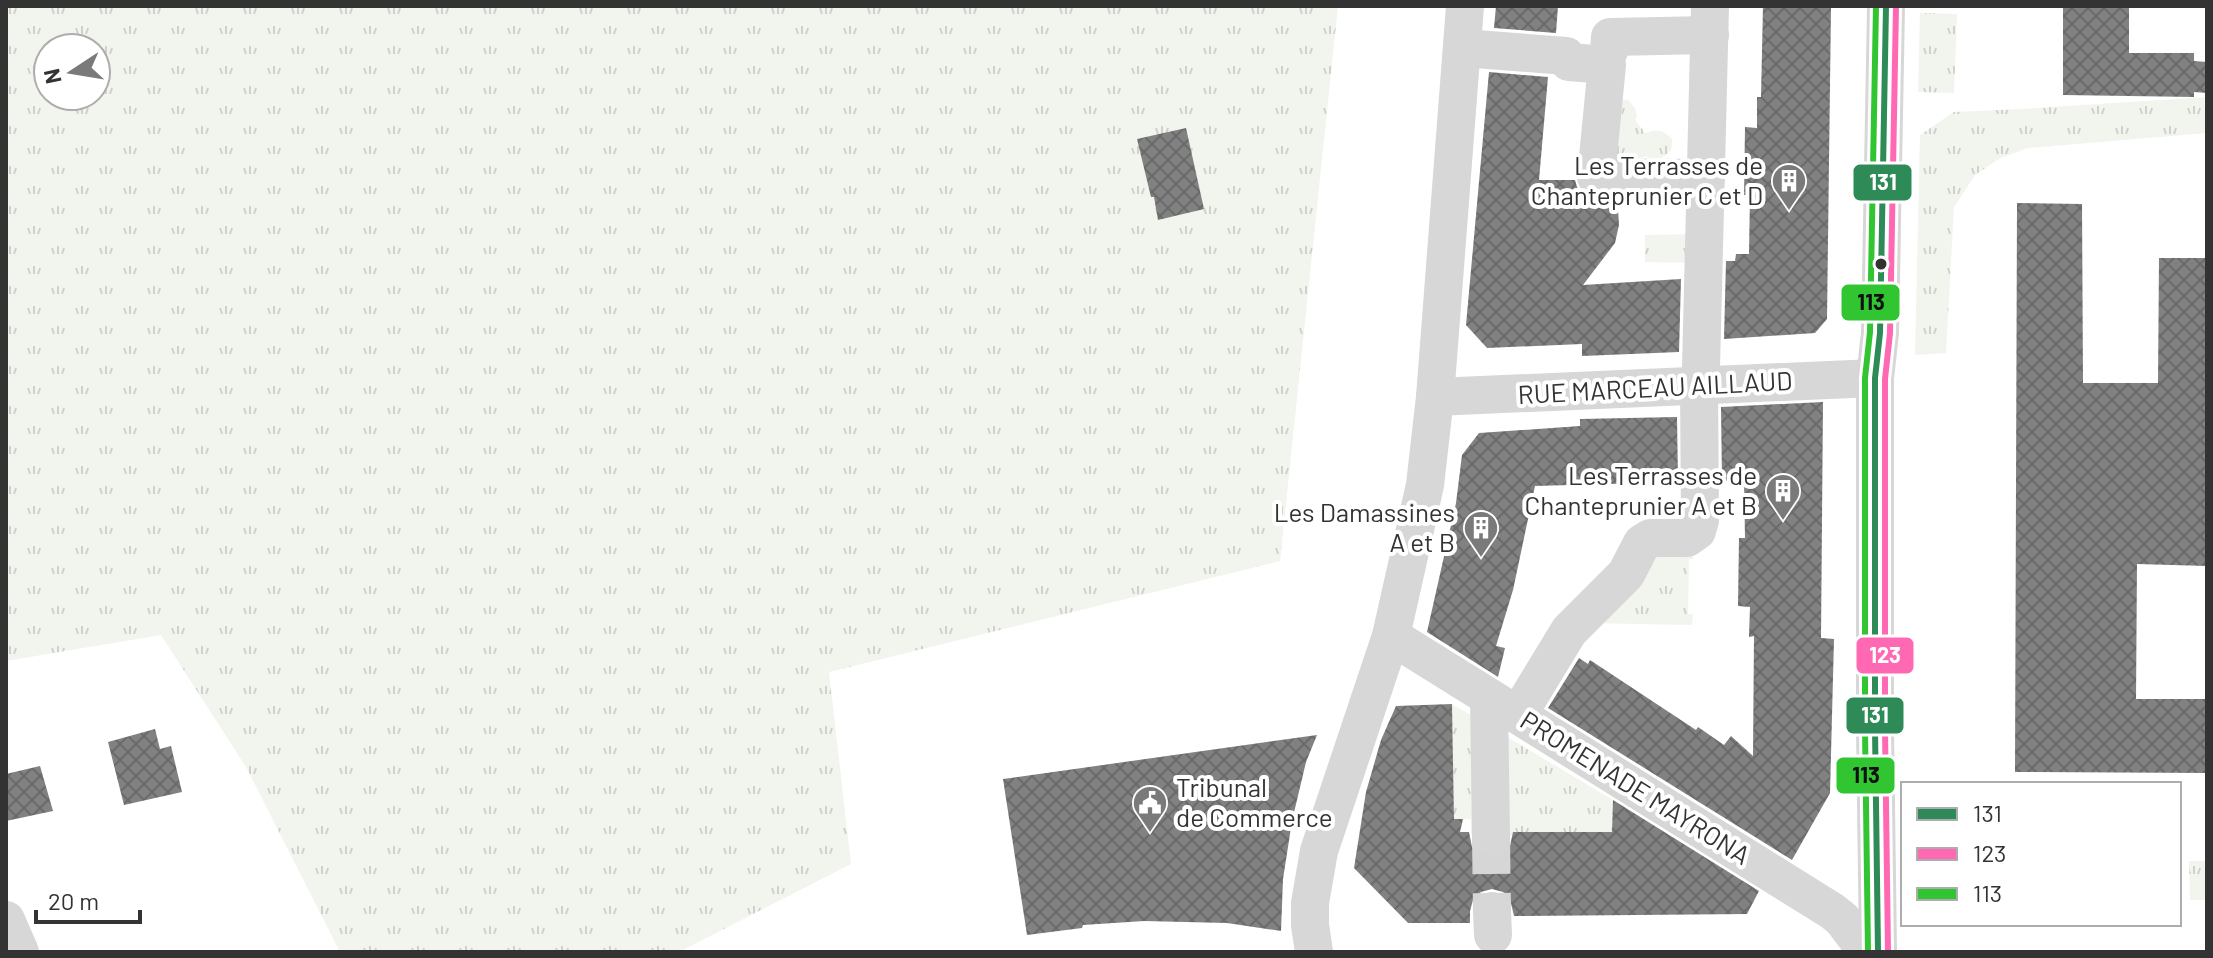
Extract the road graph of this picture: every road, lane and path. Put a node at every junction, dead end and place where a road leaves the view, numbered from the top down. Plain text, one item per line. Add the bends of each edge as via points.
1 (1465, 6) edge
2 (1886, 6) edge
3 (1710, 21) edge
4 (1463, 48) junction
5 (1609, 51) dead end
6 (1706, 178) junction
7 (1875, 378) junction
8 (1699, 386) junction
9 (1435, 397) junction
10 (1391, 636) junction
11 (1503, 706) junction
12 (1491, 836) tunnel mouth
13 (6, 920) edge
14 (20, 952) edge
15 (1314, 952) edge
16 (1867, 952) edge
17 (1878, 952) edge

1 - 4 street
2 - 7 street
3 - 5 street via 1610,37
3 - 6 street
4 - 6 street via 1566,56 1569,62 1607,65 1596,177
4 - 9 street
6 - 8 street
7 - 8 street, RUE MARCEAU AILLAUD
7 - 17 street
8 - 9 street, RUE MARCEAU AILLAUD
8 - 11 street via 1697,531 1687,538 1650,538 1642,543 1626,574
9 - 10 street via 1425,485
10 - 11 street, PROMENADE MAYRONA
10 - 15 street via 1319,851 1310,903
11 - 12 street
11 - 16 street, PROMENADE MAYRONA via 1832,911
13 - 14 street

